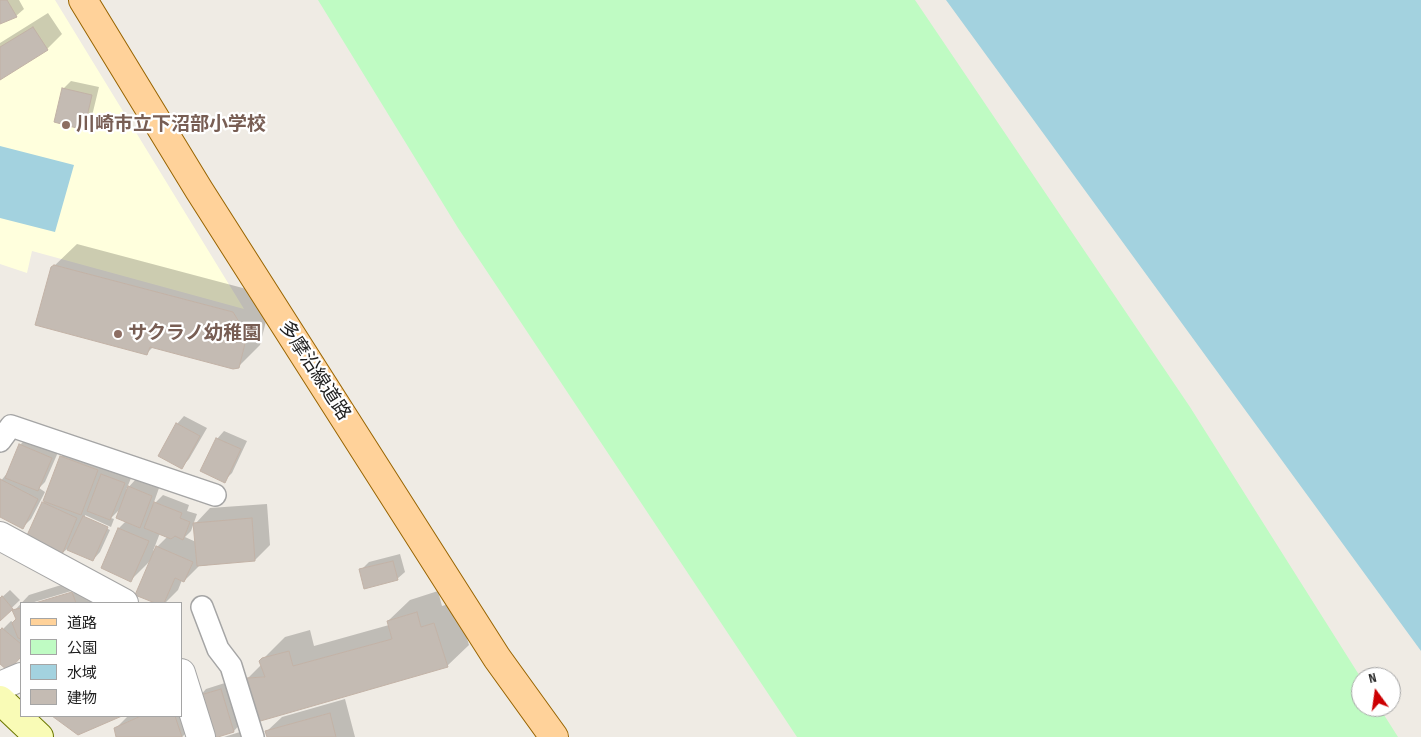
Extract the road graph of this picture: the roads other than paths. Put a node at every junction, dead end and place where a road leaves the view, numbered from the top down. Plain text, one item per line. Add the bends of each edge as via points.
1 (83, 0) edge
2 (0, 441) edge
3 (215, 495) dead end
4 (0, 536) edge
5 (122, 602) edge
6 (202, 607) dead end
7 (182, 676) edge
8 (20, 677) edge
9 (0, 686) edge
10 (0, 700) edge
11 (39, 737) edge
12 (201, 737) edge
13 (252, 737) edge
14 (554, 737) edge

1 - 14 main road, 多摩沿線道路 via 205,199 497,658
2 - 3 lane via 11,426
4 - 5 street
6 - 13 lane via 218,649 230,666
7 - 12 street
8 - 9 street
10 - 11 street

